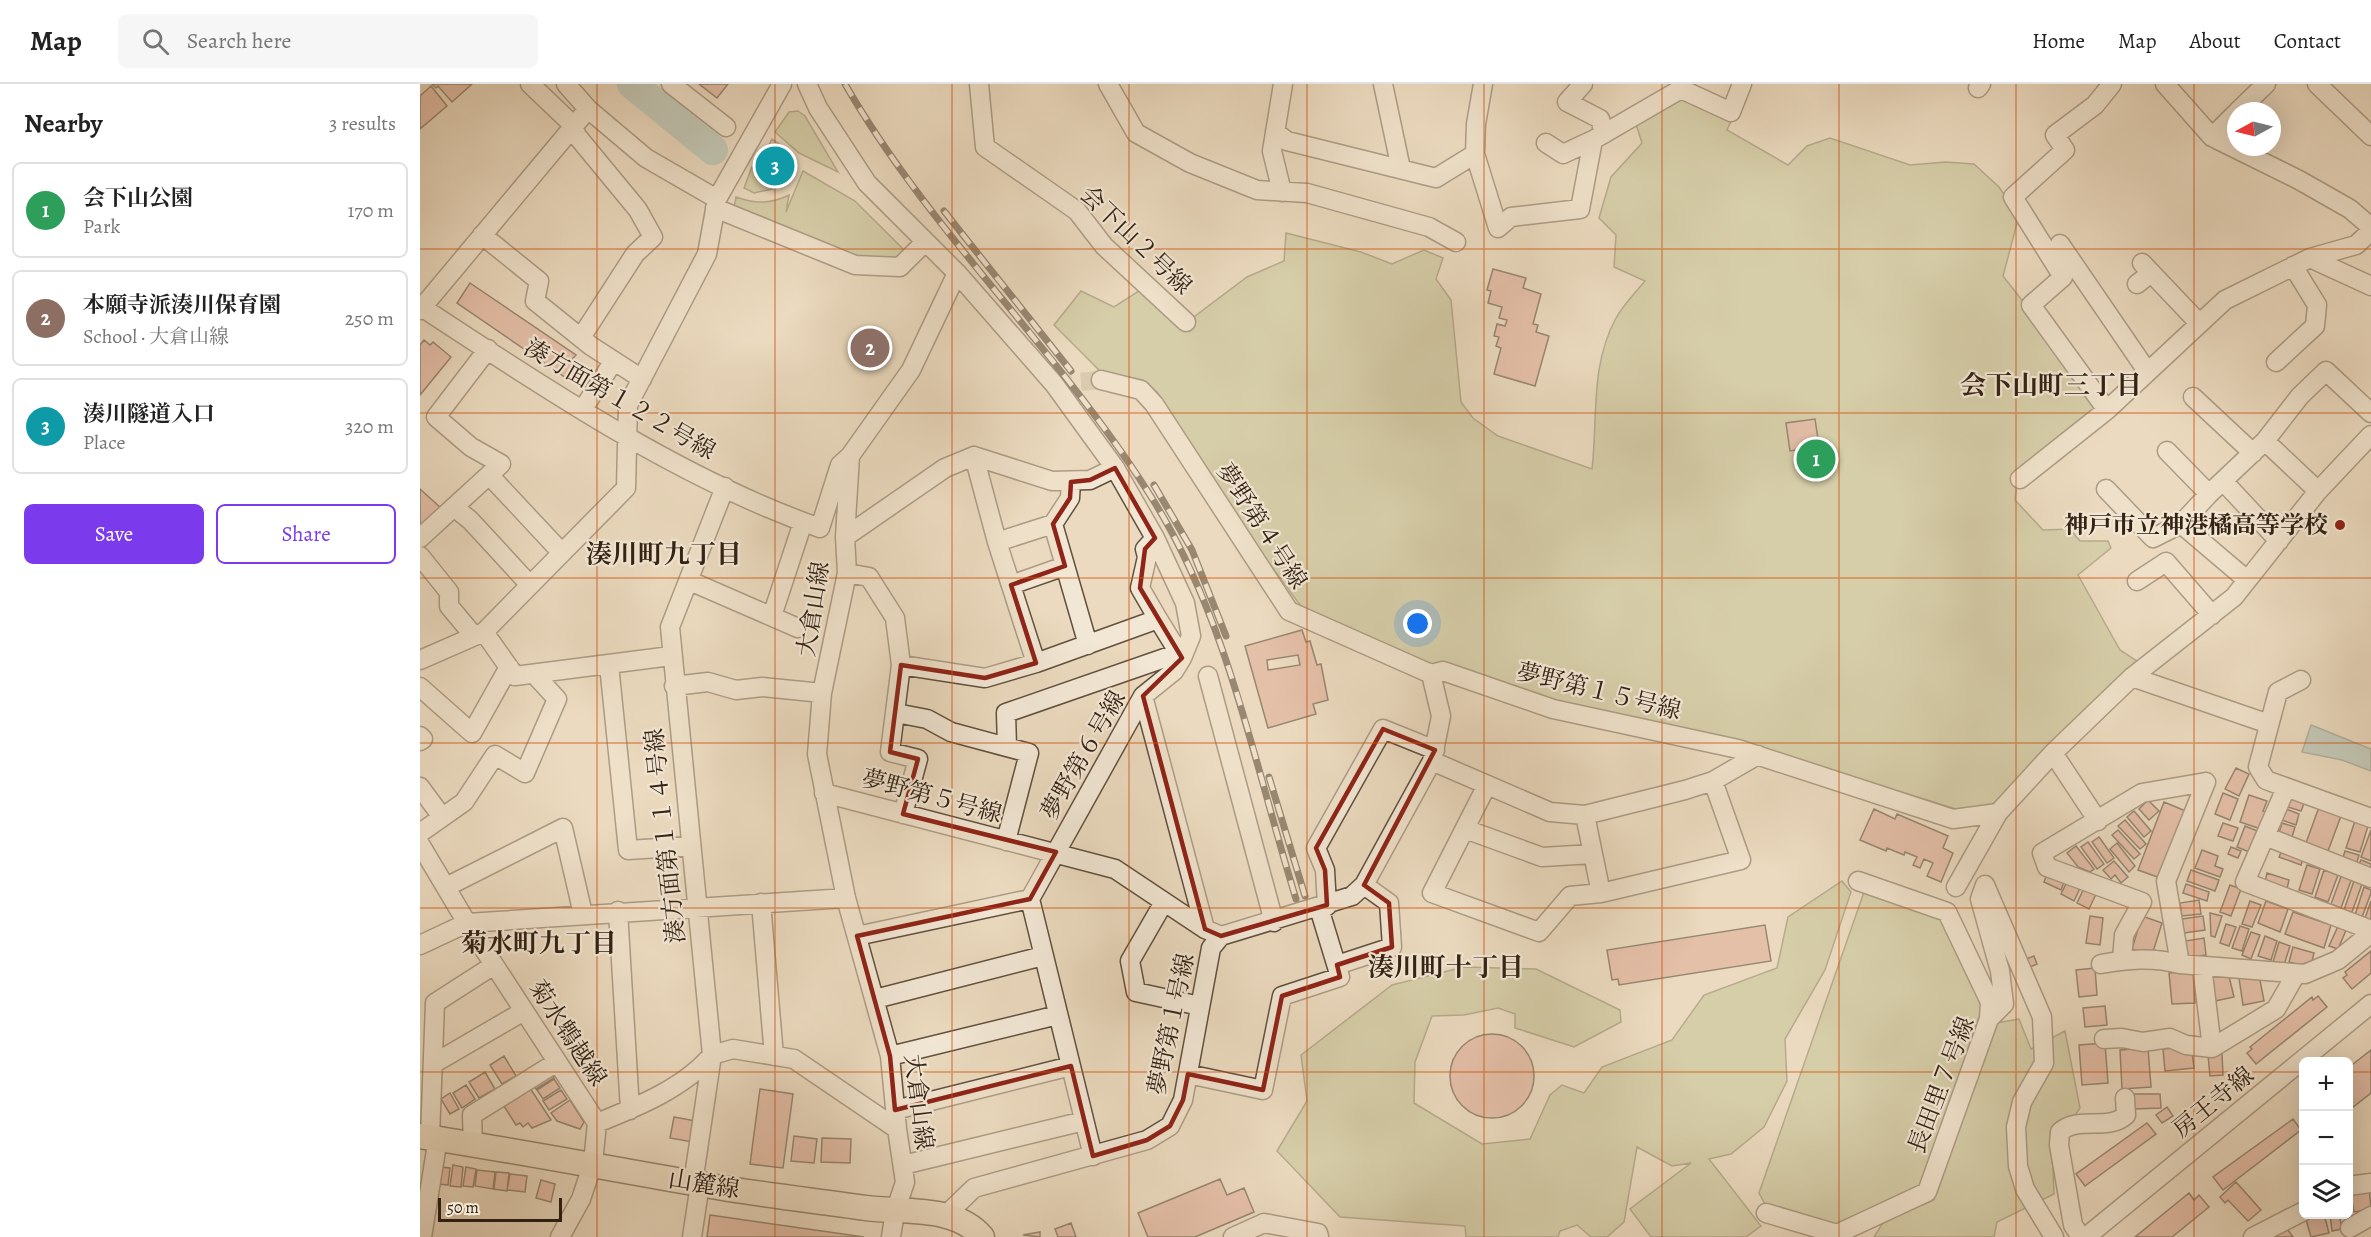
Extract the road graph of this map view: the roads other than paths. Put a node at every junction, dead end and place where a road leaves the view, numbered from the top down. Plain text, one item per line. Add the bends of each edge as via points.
1 (530, 84) edge
2 (566, 84) edge
3 (671, 84) edge
4 (782, 84) edge
5 (807, 84) edge
6 (1108, 84) edge
7 (1284, 84) edge
8 (1383, 84) edge
9 (1483, 84) edge
10 (1583, 84) edge
11 (1742, 84) edge
12 (2112, 84) edge
13 (2165, 84) edge
14 (2266, 84) edge
15 (2317, 84) edge
16 (981, 85) edge
17 (1676, 87) edge
18 (2247, 102) edge
19 (588, 109) junction
20 (2227, 122) edge
21 (573, 125) junction
22 (726, 127) dead end
23 (1275, 132) junction
24 (2371, 136) edge
25 (1599, 137) junction
26 (2212, 137) junction
27 (1546, 143) dead end
28 (1475, 154) junction
29 (1401, 169) junction
30 (1282, 192) junction
31 (716, 204) junction
32 (2371, 227) edge
33 (2371, 231) edge
34 (482, 235) junction
35 (925, 242) junction
36 (1456, 242) dead end
37 (2060, 244) dead end
38 (2310, 258) junction
39 (2293, 266) junction
40 (957, 273) junction
41 (2143, 274) dead end
42 (2371, 286) edge
43 (421, 308) edge
44 (1186, 322) dead end
45 (2198, 322) junction
46 (582, 336) junction
47 (488, 349) junction
48 (613, 362) junction
49 (2276, 362) dead end
50 (2147, 370) junction
51 (642, 379) junction
52 (1101, 380) tunnel mouth
53 (2193, 397) dead end
54 (583, 409) junction
55 (2107, 410) junction
56 (2371, 413) edge
57 (2371, 435) edge
58 (627, 436) junction
59 (2259, 447) junction
60 (2167, 451) dead end
61 (850, 456) junction
62 (975, 456) junction
63 (1115, 468) junction
64 (490, 476) junction
65 (2020, 479) dead end
66 (2223, 481) junction
67 (1071, 482) junction
68 (725, 487) junction
69 (2106, 489) dead end
70 (2318, 490) junction
71 (2209, 494) junction
72 (455, 508) junction
73 (803, 522) junction
74 (1053, 524) junction
75 (2181, 524) junction
76 (845, 537) junction
77 (420, 538) edge
78 (1155, 538) junction
79 (2278, 541) junction
80 (997, 542) junction
81 (561, 554) junction
82 (420, 556) edge
83 (1065, 566) junction
84 (847, 573) junction
85 (2247, 580) junction
86 (690, 581) junction
87 (2137, 581) dead end
88 (530, 585) junction
89 (1011, 585) junction
90 (2212, 615) junction
91 (772, 616) junction
92 (1158, 619) junction
93 (798, 628) dead end
94 (479, 634) junction
95 (1088, 645) junction
96 (1181, 655) junction
97 (671, 656) junction
98 (420, 660) edge
99 (1036, 663) junction
100 (609, 665) junction
101 (901, 665) junction
102 (509, 667) junction
103 (534, 674) junction
104 (1431, 674) junction
105 (1208, 676) dead end
106 (2132, 677) junction
107 (2301, 680) dead end
108 (674, 686) junction
109 (420, 687) edge
110 (822, 693) junction
111 (1143, 696) junction
112 (896, 713) junction
113 (2269, 724) junction
114 (420, 736) edge
115 (420, 741) edge
116 (1007, 747) junction
117 (2053, 753) junction
118 (1758, 755) junction
119 (1433, 756) junction
120 (1713, 781) junction
121 (1488, 785) junction
122 (420, 787) edge
123 (2286, 788) junction
124 (824, 793) junction
125 (1998, 813) junction
126 (903, 814) junction
127 (1585, 815) junction
128 (442, 817) junction
129 (2371, 818) edge
130 (2098, 821) junction
131 (1465, 829) junction
132 (420, 833) edge
133 (2265, 836) junction
134 (1006, 841) junction
135 (420, 844) edge
136 (691, 846) junction
137 (1056, 852) junction
138 (1593, 854) junction
139 (426, 866) edge
140 (2371, 878) edge
141 (1858, 881) dead end
142 (1364, 885) junction
143 (446, 887) junction
144 (1956, 887) dead end
145 (1601, 893) junction
146 (846, 898) junction
147 (1030, 899) junction
148 (1164, 902) junction
149 (761, 903) junction
150 (696, 907) junction
151 (1323, 907) junction
152 (618, 911) junction
153 (583, 914) junction
154 (467, 922) junction
155 (1274, 922) junction
156 (2371, 932) edge
157 (1213, 933) junction
158 (1996, 934) junction
159 (857, 936) junction
160 (1962, 942) junction
161 (420, 945) edge
162 (1043, 956) junction
163 (2122, 960) junction
164 (2101, 964) dead end
165 (2180, 964) junction
166 (494, 965) junction
167 (1338, 965) junction
168 (2202, 966) junction
169 (2296, 974) junction
170 (875, 999) junction
171 (427, 1002) edge
172 (2371, 1004) edge
173 (1200, 1006) junction
174 (524, 1011) junction
175 (1058, 1015) junction
176 (1989, 1019) junction
177 (2104, 1039) dead end
178 (2212, 1048) junction
179 (712, 1055) junction
180 (774, 1056) junction
181 (890, 1056) junction
182 (557, 1062) junction
183 (433, 1064) junction
184 (1071, 1066) junction
185 (1188, 1074) junction
186 (2125, 1098) dead end
187 (630, 1110) junction
188 (895, 1110) junction
189 (1084, 1121) junction
190 (597, 1123) junction
191 (897, 1129) junction
192 (429, 1137) edge
193 (472, 1144) junction
194 (1093, 1156) junction
195 (592, 1163) junction
196 (903, 1165) junction
197 (2371, 1183) edge
198 (697, 1184) junction
199 (2353, 1185) edge
200 (895, 1212) junction
201 (1766, 1213) dead end
202 (947, 1214) junction
203 (2299, 1214) edge
204 (2371, 1216) edge
205 (2350, 1226) edge
206 (1797, 1231) edge
207 (2263, 1235) edge
208 (422, 1237) edge
209 (560, 1237) edge
210 (692, 1237) edge
211 (891, 1237) edge
212 (982, 1237) edge
213 (1233, 1237) edge
214 (1319, 1237) edge
215 (2054, 1237) edge
216 (2081, 1237) edge
217 (2086, 1237) edge

1 - 21 street
2 - 19 street
3 - 22 street
4 - 31 street
5 - 35 street via 818,108 867,183
6 - 30 street via 1136,133 1219,175 1257,190
7 - 23 street
8 - 29 street
9 - 28 street
10 - 25 street via 1566,102 1600,119
11 - 17 street via 1731,112
12 - 55 street via 2095,105 2055,135 2065,150 2013,197 2063,277 2031,305
13 - 26 street
14 - 18 street
15 - 24 street
16 - 44 street, 会下山２号線 via 985,147 1077,211 1104,246
17 - 25 street
19 - 21 street
19 - 31 street via 646,158
20 - 26 street
21 - 34 street
21 - 46 street via 638,210 653,237 635,254
23 - 29 street via 1287,141
23 - 30 street via 1272,150
25 - 27 street via 1563,154
25 - 28 street via 1580,209 1511,217 1498,228
26 - 32 street via 2299,180 2350,209
28 - 29 street via 1436,178
30 - 36 street via 1307,193 1429,227
31 - 35 street via 855,265 900,267
31 - 51 street via 707,254
33 - 38 street via 2356,244
34 - 43 street
34 - 46 street via 539,280 535,301
35 - 40 street
37 - 50 street
38 - 39 street
38 - 42 street
39 - 45 street via 2225,300
39 - 49 street via 2317,305 2315,326
40 - 61 street via 911,370
40 - 63 street, 夢野第６号線 via 1054,384
41 - 45 street
43 - 47 street, 湊方面第１２２号線
45 - 50 street
46 - 48 street
47 - 54 street, 湊方面第１２２号線
47 - 64 street via 436,417 471,447 501,464
48 - 51 street
48 - 54 street
50 - 55 street
51 - 58 street via 628,405
52 - 104 street, 夢野第４号線 via 1141,390 1154,404 1289,611
53 - 59 street
54 - 58 street, 湊方面第１２２号線
55 - 65 street
56 - 59 street via 2326,371
57 - 70 street
58 - 68 street, 湊方面第１２２号線
58 - 81 street via 626,489
59 - 66 street
59 - 70 street
60 - 71 street
61 - 73 street via 840,465 820,528
61 - 76 street, 大倉山線
62 - 67 street via 1052,481
62 - 76 street via 945,468
62 - 80 street
63 - 67 street via 1090,480
63 - 78 street, 夢野第６号線
64 - 72 street
64 - 81 street
66 - 71 street
66 - 79 street
67 - 74 street via 1070,498
68 - 73 street, 湊方面第１２２号線
68 - 86 street, 湊方面第１１４号線
69 - 75 street via 2153,538
70 - 79 street
71 - 75 street
72 - 77 street
72 - 88 street
73 - 91 street
74 - 80 street
74 - 83 street
75 - 85 street
76 - 84 street, 大倉山線
78 - 92 street via 1145,549 1147,557 1140,588
78 - 96 street, 夢野第６号線 via 1185,603 1191,636
79 - 85 street
80 - 89 street
81 - 88 street
82 - 94 street via 449,592 449,606
83 - 89 street
83 - 95 street
84 - 101 street via 869,577 895,618
84 - 110 street, 大倉山線
85 - 90 street
86 - 91 street
86 - 97 street, 湊方面第１１４号線 via 670,627
87 - 90 street via 2166,562
88 - 94 street
89 - 99 street
90 - 106 street
91 - 93 street
92 - 95 street
92 - 96 street
94 - 98 street
94 - 102 street
95 - 99 street
96 - 111 street, 夢野第６号線 via 1174,671
96 - 116 street via 1006,714
97 - 100 street
97 - 108 street, 湊方面第１１４号線
99 - 101 street via 985,678
100 - 103 street
100 - 136 street via 628,850
101 - 112 street
102 - 103 street via 515,676
102 - 109 street via 472,733
103 - 128 street via 557,699 525,773 495,755 464,802
104 - 118 street, 夢野第１５号線 via 1443,671 1552,709
104 - 119 street via 1441,716
105 - 155 street
106 - 113 street
106 - 117 street
107 - 113 street via 2278,692
108 - 110 street via 708,682 736,690 762,687
108 - 136 street, 湊方面第１１４号線
110 - 124 street, 大倉山線 via 817,754
111 - 137 street, 夢野第６号線
111 - 157 street
112 - 116 street via 927,719 951,732
112 - 126 street via 890,752 918,759
113 - 123 street via 2258,767 2266,780
114 - 115 street
116 - 134 street via 1029,753
117 - 125 street
117 - 130 street
118 - 120 street
118 - 125 street, 夢野第１５号線 via 1953,819
119 - 121 street
119 - 142 street, 夢野第１号線
119 - 151 street via 1383,729 1316,848 1325,870
120 - 127 street
120 - 145 street via 1741,860
121 - 127 street via 1550,812
121 - 131 street
122 - 128 street
123 - 129 street
123 - 133 street
124 - 126 street, 夢野第５号線
124 - 146 street, 大倉山線
125 - 144 street
126 - 134 street, 夢野第５号線
127 - 138 street
128 - 132 street
130 - 163 street via 2042,853 2047,867 2142,902 2124,935
130 - 165 street via 2142,793 2206,782 2166,880
131 - 138 street via 1542,857
131 - 145 street via 1432,893 1539,932 1570,896
133 - 140 street
133 - 156 street via 2245,882
134 - 137 street, 夢野第５号線
135 - 139 street, 菊水鵯越線
136 - 150 street, 湊方面第１１４号線
137 - 147 street, 夢野第６号線
137 - 148 street, 夢野第５号線 via 1115,869
138 - 145 street
139 - 143 street, 菊水鵯越線
141 - 160 street via 1947,912
142 - 151 street, 夢野第１号線 via 1352,897
142 - 167 street via 1389,903 1392,946
143 - 153 street via 563,828
143 - 154 street, 菊水鵯越線
146 - 149 street
146 - 159 street, 大倉山線
147 - 159 street
147 - 162 street
148 - 157 street, 夢野第５号線
148 - 173 street via 1130,961 1136,993
149 - 150 street
149 - 180 street
150 - 152 street
150 - 179 street, 湊方面第１１４号線
151 - 155 street, 夢野第１号線
151 - 167 street
152 - 153 street
152 - 187 street
153 - 154 street
154 - 161 street
154 - 166 street, 菊水鵯越線
155 - 157 street, 夢野第１号線
156 - 169 street via 2338,960
157 - 173 street, 夢野第１号線
158 - 160 street
158 - 176 street, 長田里７号線 via 2004,1004
158 - 215 street via 2042,1017 2044,1063 2022,1102 2016,1127 2018,1166 2025,1189
159 - 170 street, 大倉山線
160 - 176 street via 1990,1002
162 - 170 street
162 - 175 street
163 - 164 street
163 - 165 street via 2160,959
165 - 168 street
166 - 171 street
166 - 174 street, 菊水鵯越線
167 - 185 street via 1340,977 1282,996 1263,1090
168 - 169 street
168 - 178 street
169 - 178 street via 2276,1008
170 - 181 street, 大倉山線
171 - 183 street
172 - 217 street, 房王寺線
173 - 185 street, 夢野第１号線
174 - 182 street, 菊水鵯越線
174 - 183 street
175 - 181 street
175 - 184 street
176 - 206 street, 長田里７号線 via 1927,1192 1837,1234
177 - 178 street via 2143,1042 2170,1038 2186,1045
179 - 180 street via 734,1049
179 - 187 street via 698,1072
179 - 198 street, 湊方面第１１４号線
180 - 191 street via 794,1059
181 - 188 street, 大倉山線
182 - 190 street, 菊水鵯越線
182 - 193 street via 472,1115
183 - 192 street
184 - 188 street
184 - 189 street
185 - 194 street, 夢野第１号線 via 1183,1100 1170,1126 1147,1140
186 - 216 street via 2126,1114 2118,1122 2067,1126 2060,1132 2073,1225
187 - 190 street
188 - 191 street, 大倉山線
189 - 194 street
189 - 196 street
190 - 195 street, 菊水鵯越線
191 - 196 street, 大倉山線
192 - 193 main road, 山麓線
192 - 208 street
193 - 195 main road, 山麓線
194 - 202 street, 夢野第１号線 via 974,1188
195 - 198 main road, 山麓線
195 - 209 street via 581,1199
196 - 200 street, 大倉山線 via 906,1182
197 - 199 street
198 - 200 main road, 山麓線
198 - 210 street, 湊方面第１１４号線
200 - 202 main road, 山麓線
200 - 211 street, 大倉山線
201 - 206 street, 長田里７号線
202 - 212 main road, 山麓線
203 - 207 street
204 - 205 street
213 - 214 street via 1264,1223 1318,1233

